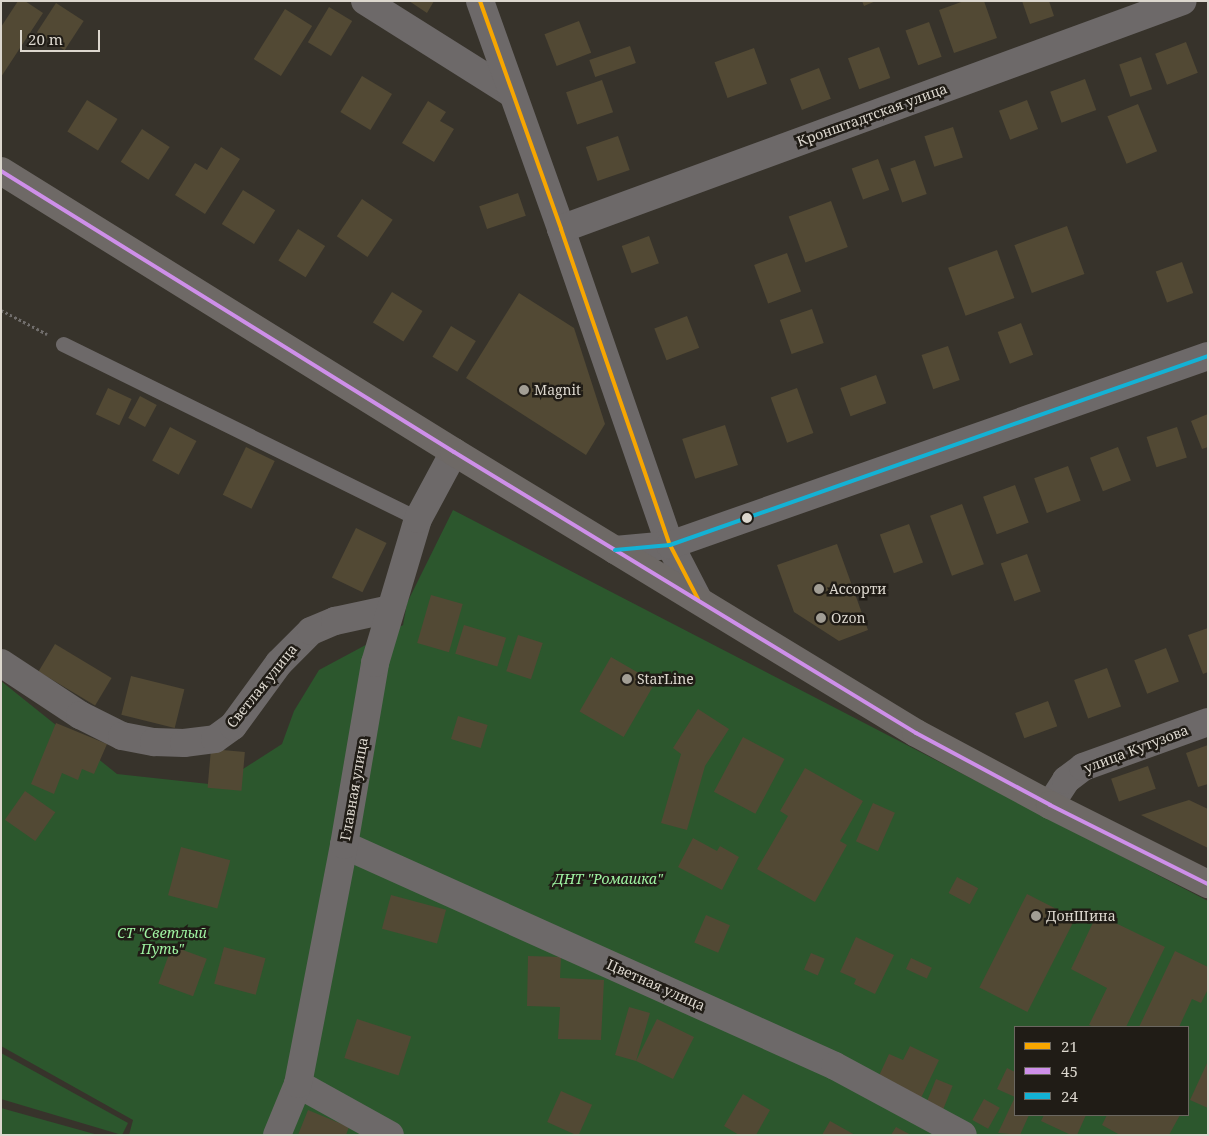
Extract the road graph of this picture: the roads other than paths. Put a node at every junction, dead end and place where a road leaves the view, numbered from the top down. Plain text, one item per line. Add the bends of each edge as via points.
1 (365, 1) edge
2 (480, 1) edge
3 (1184, 1) edge
4 (511, 93) junction
5 (1, 171) edge
6 (561, 229) junction
7 (63, 344) road end
8 (1208, 356) edge
9 (454, 452) junction
10 (418, 519) junction
11 (670, 545) junction
12 (615, 550) junction
13 (698, 600) junction
14 (390, 609) junction
15 (1, 663) edge
16 (1208, 722) edge
17 (1050, 805) junction
18 (344, 845) junction
19 (1208, 884) edge
20 (298, 1084) junction
21 (277, 1135) edge
22 (390, 1135) edge
23 (963, 1135) edge

1 - 4 street
2 - 4 street
3 - 6 street, Кронштадтская улица
4 - 6 street
5 - 9 main road
6 - 11 street
7 - 10 lane
8 - 11 street
9 - 10 street, Главная улица
9 - 12 main road
10 - 14 street, Главная улица
11 - 12 street
11 - 13 street
12 - 13 main road
13 - 17 main road via 916,733
14 - 15 street, Светлая улица via 335,621 311,631 279,663 233,726 215,739 184,743 122,736 80,715
14 - 18 street, Главная улица via 375,663
16 - 17 street, улица Кутузова via 1083,767 1066,780
17 - 19 main road
18 - 20 street, Главная улица
18 - 23 street, Цветная улица via 835,1066
20 - 21 street, Главная улица
20 - 22 street

